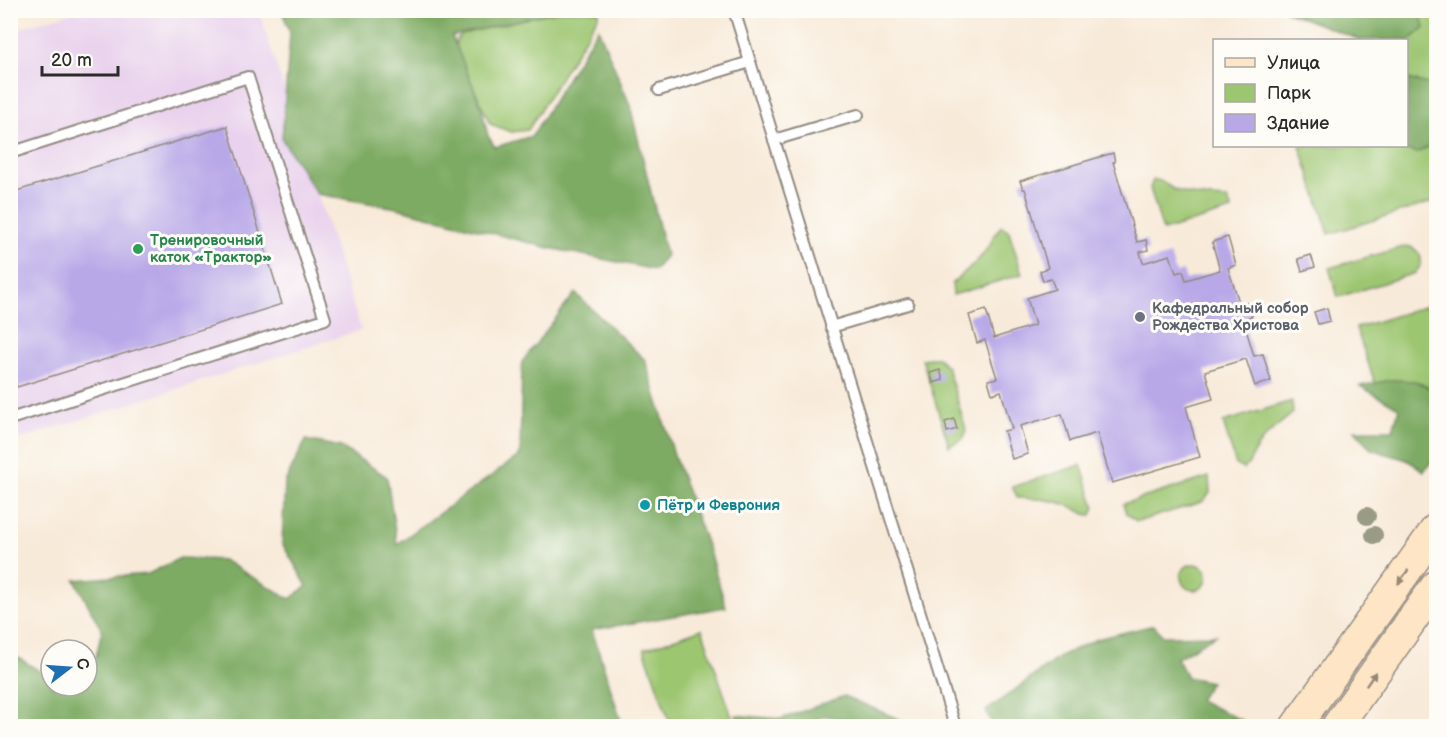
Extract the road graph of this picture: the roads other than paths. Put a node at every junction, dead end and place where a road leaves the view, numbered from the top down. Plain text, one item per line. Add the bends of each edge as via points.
1 (734, 10) edge
2 (750, 62) junction
3 (659, 90) dead end
4 (858, 115) dead end
5 (774, 140) junction
6 (10, 153) edge
7 (908, 304) dead end
8 (831, 327) junction
9 (10, 419) edge
10 (1437, 529) edge
11 (1437, 586) edge
12 (954, 726) edge
13 (1296, 726) edge
14 (1337, 726) edge

1 - 2 lane
2 - 3 lane
2 - 5 lane
4 - 5 lane
5 - 8 lane
6 - 9 lane via 248,77 325,319
7 - 8 lane
8 - 12 lane
10 -> 13 main road
14 -> 11 main road

